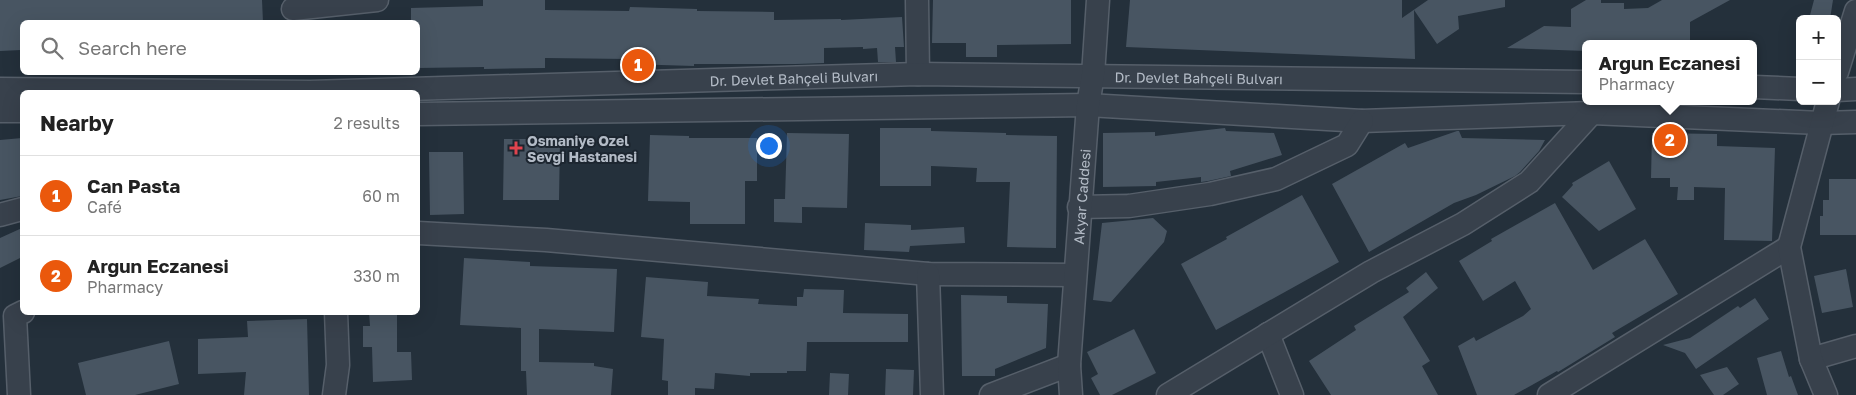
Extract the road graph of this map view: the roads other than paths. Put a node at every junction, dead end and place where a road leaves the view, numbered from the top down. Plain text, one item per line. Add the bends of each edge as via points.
1 (378, 0) edge
2 (917, 0) edge
3 (1098, 0) edge
4 (293, 11) edge
5 (1856, 11) edge
6 (1841, 60) edge
7 (918, 74) junction
8 (1093, 75) junction
9 (1582, 82) edge
10 (308, 86) edge
11 (1757, 87) edge
12 (0, 88) edge
13 (1796, 89) edge
14 (1856, 89) edge
15 (1841, 90) edge
16 (1088, 105) junction
17 (1827, 105) edge
18 (1597, 107) edge
19 (0, 111) edge
20 (20, 112) edge
21 (420, 114) edge
22 (1362, 121) junction
23 (1856, 122) edge
24 (1821, 123) junction
25 (1080, 207) junction
26 (20, 209) edge
27 (0, 214) edge
28 (420, 233) edge
29 (1788, 247) junction
30 (928, 274) junction
31 (1075, 275) junction
32 (20, 314) edge
33 (336, 315) edge
34 (1268, 334) junction
35 (1856, 346) edge
36 (1811, 359) junction
37 (1069, 364) junction
38 (19, 395) edge
39 (334, 395) edge
40 (932, 395) edge
41 (991, 395) edge
42 (1071, 395) edge
43 (1168, 395) edge
44 (1292, 395) edge
45 (1549, 395) edge
46 (1826, 395) edge

1 - 4 street
2 - 7 street
3 - 8 street, Akyar Caddesi
5 - 6 street
7 - 8 street, Dr. Devlet Bahçeli Bulvarı
7 - 10 street, Dr. Devlet Bahçeli Bulvarı
8 - 9 street, Dr. Devlet Bahçeli Bulvarı
8 - 16 street, Akyar Caddesi
10 - 12 street, Dr. Devlet Bahçeli Bulvarı
11 - 13 street
14 - 15 street
16 - 21 street
16 - 22 street
16 - 25 street, Akyar Caddesi
17 - 24 street
18 - 22 street
18 - 24 street
18 - 34 street via 1529,182 1463,224 1371,272
19 - 20 street
22 - 25 street via 1347,145 1276,179 1210,194 1138,205
23 - 24 street
24 - 29 street
25 - 31 street, Akyar Caddesi
26 - 27 street
28 - 30 street via 556,241
29 - 36 street
29 - 45 street
30 - 31 street
30 - 40 street
31 - 37 street, Akyar Caddesi
32 - 38 street via 15,316
33 - 39 street via 338,365
34 - 43 street
34 - 44 street
35 - 36 street
36 - 46 street
37 - 41 street
37 - 42 street, Akyar Caddesi

